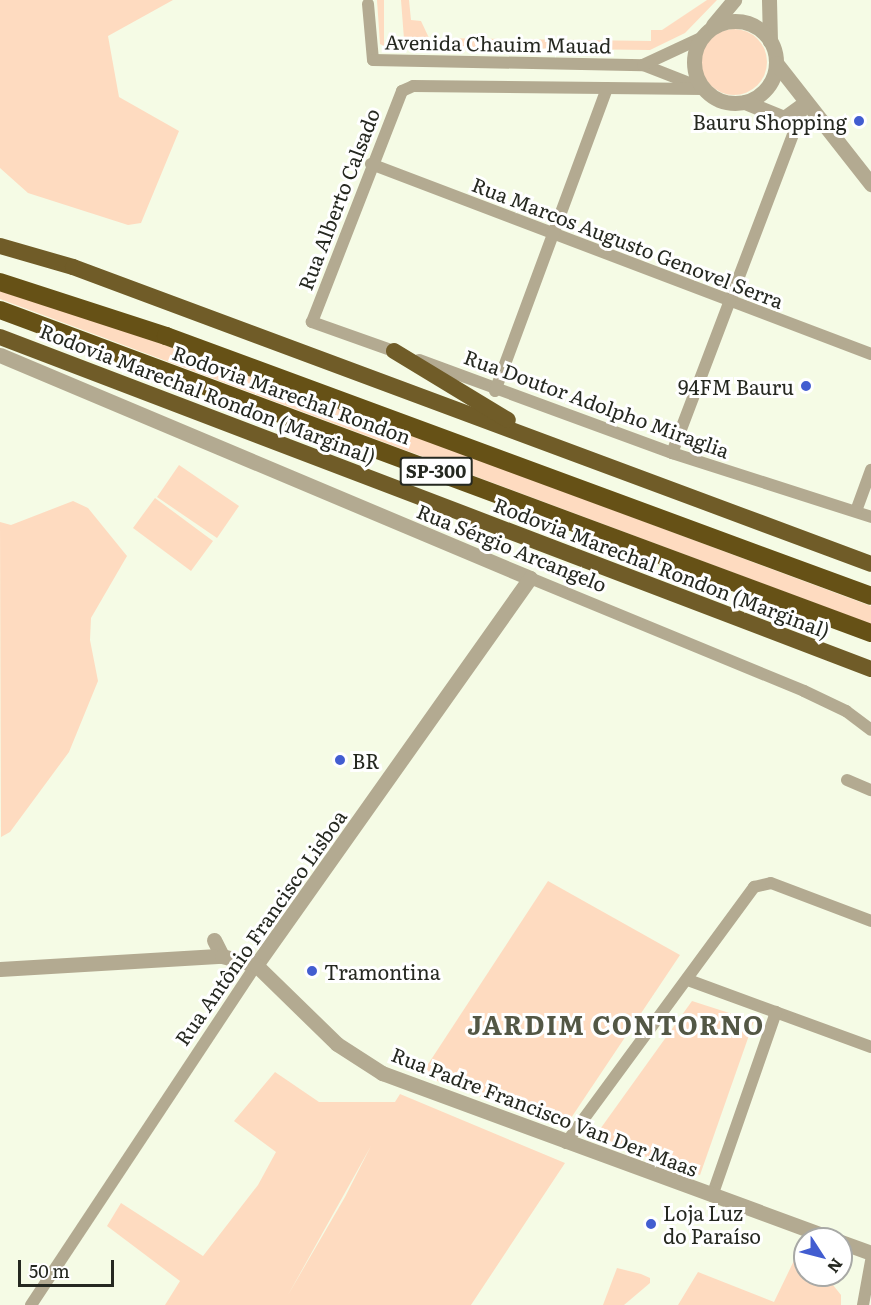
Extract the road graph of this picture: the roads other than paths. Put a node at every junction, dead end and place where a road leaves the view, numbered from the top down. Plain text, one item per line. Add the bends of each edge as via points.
1 (734, 0) edge
2 (769, 0) edge
3 (368, 4) dead end
4 (706, 33) junction
5 (770, 41) junction
6 (776, 63) junction
7 (643, 65) junction
8 (607, 88) junction
9 (703, 89) junction
10 (745, 102) junction
11 (805, 103) junction
12 (371, 164) junction
13 (871, 183) edge
14 (551, 235) junction
15 (0, 246) edge
16 (0, 282) edge
17 (730, 302) junction
18 (0, 310) edge
19 (312, 322) joint
20 (0, 337) edge
21 (394, 351) junction
22 (871, 354) edge
23 (0, 355) edge
24 (495, 391) junction
25 (542, 440) junction
26 (672, 453) junction
27 (871, 471) edge
28 (856, 511) junction
29 (871, 517) edge
30 (871, 564) edge
31 (530, 578) junction
32 (871, 596) edge
33 (871, 633) edge
34 (840, 657) junction
35 (871, 669) edge
36 (871, 676) edge
37 (871, 730) edge
38 (847, 780) dead end
39 (871, 790) edge
40 (871, 921) edge
41 (214, 940) dead end
42 (222, 956) junction
43 (256, 965) junction
44 (0, 969) edge
45 (688, 980) junction
46 (776, 1012) junction
47 (871, 1047) edge
48 (566, 1143) junction
49 (712, 1196) junction
50 (799, 1227) edge
51 (853, 1246) edge
52 (871, 1253) edge
53 (871, 1261) edge
54 (31, 1305) edge
55 (863, 1305) edge

1 - 4 street
2 - 5 street
3 - 7 street, Avenida Chauim Mauad via 373,60
4 - 5 street via 723,22 750,23
4 - 7 street, Avenida Chauim Mauad
4 - 9 street via 693,65
5 - 6 street
6 - 10 street via 767,88
6 - 11 street
7 - 9 street, Avenida Chauim Mauad
8 - 9 street
8 - 12 street, Rua Alberto Calsado via 413,86 402,91
8 - 14 street
9 - 10 street via 723,102
10 - 11 street via 784,118
11 - 13 street
11 - 17 street
12 - 14 street, Rua Marcos Augusto Genovel Serra
12 - 19 street, Rua Alberto Calsado
14 - 17 street, Rua Marcos Augusto Genovel Serra
14 - 24 street
15 - 25 highway via 73,267
16 - 32 highway, Rodovia Marechal Rondon / SP-300 via 177,340
17 - 22 street, Rua Marcos Augusto Genovel Serra
17 - 26 street
18 - 33 highway, Rodovia Marechal Rondon / SP-300
19 - 21 street, Rua Doutor Adolpho Miraglia
20 - 34 highway, Rodovia Marechal Rondon (Marginal)
21 - 24 street, Rua Doutor Adolpho Miraglia
21 - 25 highway
23 - 31 street, Rua Sérgio Arcangelo
24 - 26 street, Rua Doutor Adolpho Miraglia
25 - 30 highway
26 - 28 street, Rua Doutor Adolpho Miraglia
27 - 28 street
28 - 29 street, Rua Doutor Adolpho Miraglia
31 - 37 street, Rua Sérgio Arcangelo via 804,691 846,711
31 - 43 street, Rua Antônio Francisco Lisboa
34 - 35 highway, Rodovia Marechal Rondon (Marginal)
34 - 36 highway
38 - 39 street
40 - 45 street via 771,883 759,884
41 - 42 street
42 - 43 street
42 - 44 street
43 - 48 street, Rua Padre Francisco Van Der Maas via 337,1044 382,1073
43 - 54 street, Rua Antônio Francisco Lisboa
45 - 46 street
45 - 48 street
46 - 47 street
46 - 49 street
48 - 49 street, Rua Padre Francisco Van Der Maas
49 - 50 street, Rua Padre Francisco Van Der Maas
51 - 52 street
53 - 55 street

